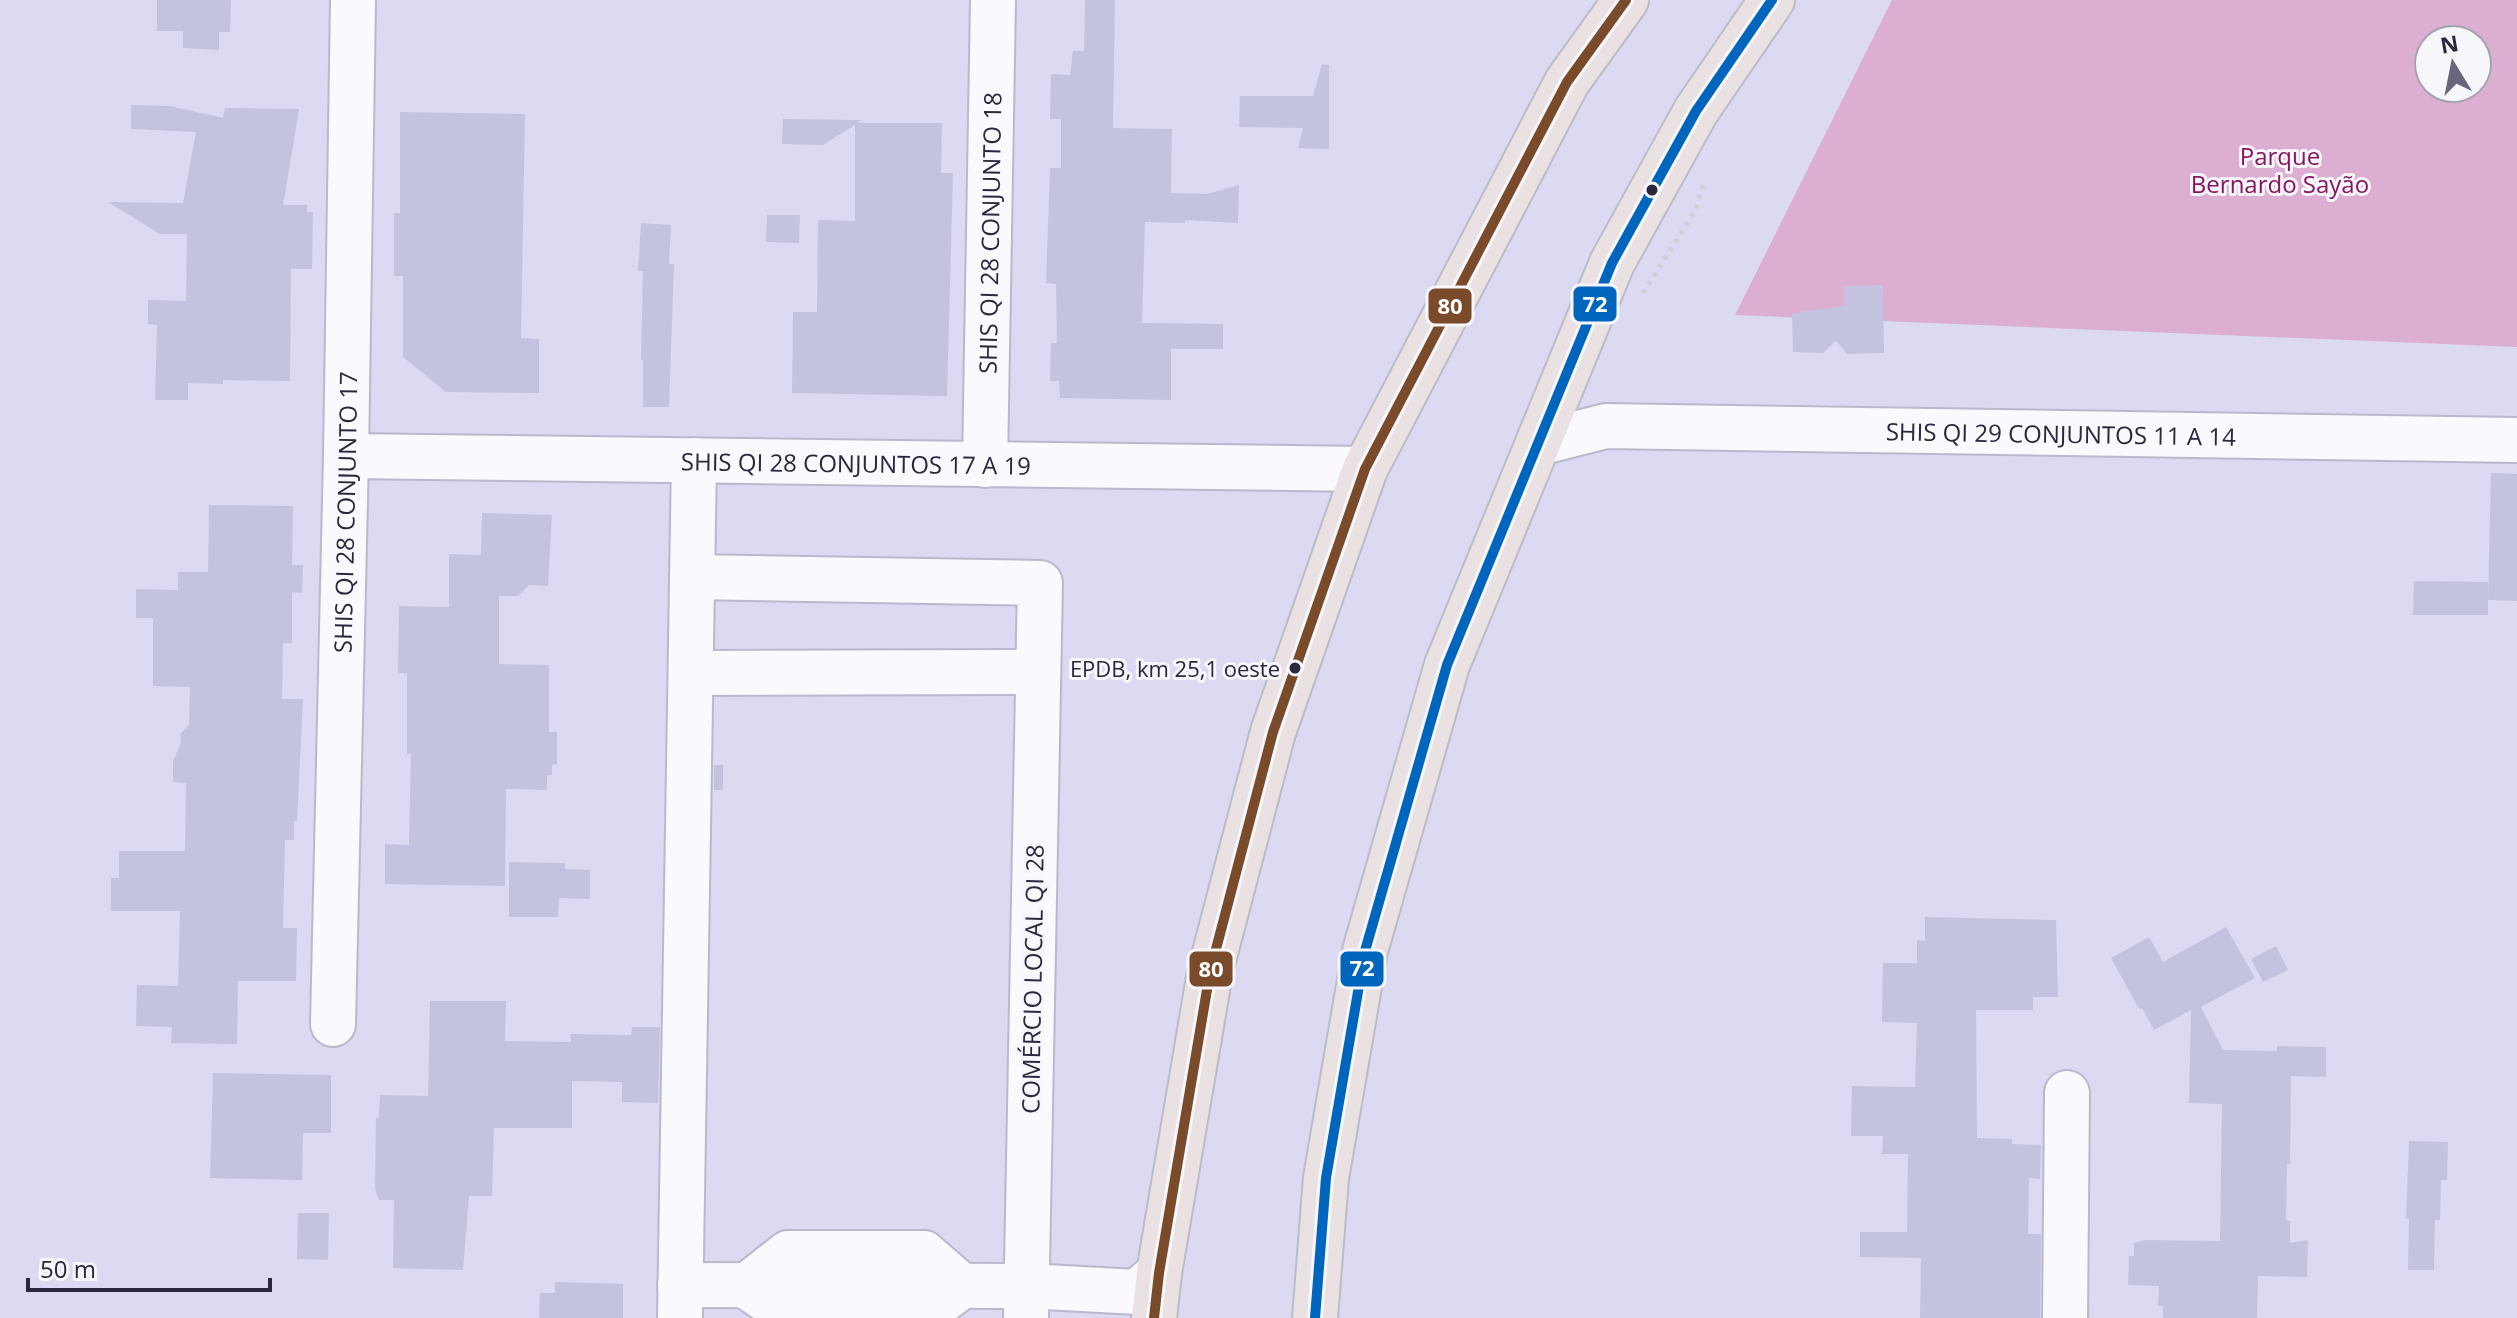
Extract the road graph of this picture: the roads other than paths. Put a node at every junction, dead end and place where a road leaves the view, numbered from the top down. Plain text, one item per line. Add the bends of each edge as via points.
1 (353, 0) edge
2 (993, 0) edge
3 (1626, 0) edge
4 (1772, 0) edge
5 (1561, 390) junction
6 (1606, 426) junction
7 (2517, 440) edge
8 (1539, 443) junction
9 (346, 456) junction
10 (694, 460) junction
11 (985, 465) junction
12 (1365, 469) junction
13 (692, 577) junction
14 (1038, 672) junction
15 (691, 673) junction
16 (333, 1024) dead end
17 (2067, 1093) dead end
18 (1151, 1298) edge
19 (680, 1302) edge
20 (1026, 1302) edge
21 (1315, 1318) edge
22 (2065, 1318) edge

1 - 9 street, SHIS QI 28 CONJUNTO 17
2 - 11 street, SHIS QI 28 CONJUNTO 18
3 - 12 main road via 1567,82
4 - 5 main road via 1696,111 1612,263
5 - 6 street
5 - 8 main road
6 - 7 street, SHIS QI 29 CONJUNTOS 11 A 14
6 - 8 street, SHIS QI 29 CONJUNTOS 11 A 14
8 - 21 main road via 1447,665 1365,951 1326,1178
9 - 10 street, SHIS QI 28 CONJUNTOS 17 A 19
9 - 16 street, SHIS QI 28 CONJUNTO 17
10 - 11 street, SHIS QI 28 CONJUNTOS 17 A 19
10 - 13 street
11 - 12 street, SHIS QI 28 CONJUNTOS 17 A 19
12 - 18 main road via 1273,732 1210,972
13 - 14 street, COMÉRCIO LOCAL QI 28 via 1040,583
13 - 15 street
14 - 15 street
14 - 20 street, COMÉRCIO LOCAL QI 28
15 - 19 street
17 - 22 street
18 - 20 street
19 - 20 street via 746,1286 962,1286

